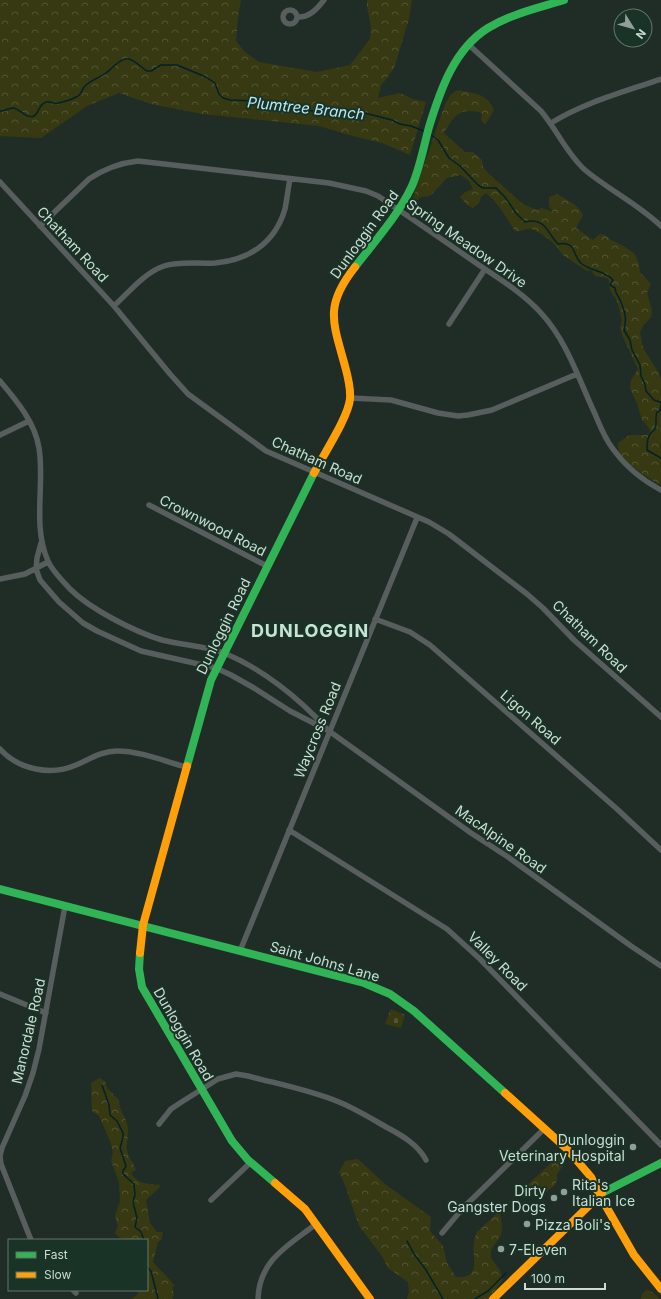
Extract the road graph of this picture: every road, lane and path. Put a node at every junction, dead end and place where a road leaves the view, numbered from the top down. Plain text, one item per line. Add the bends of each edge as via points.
1 (324, 0) edge
2 (564, 0) edge
3 (297, 17) dead end
4 (468, 44) junction
5 (661, 79) edge
6 (551, 123) junction
7 (290, 179) junction
8 (0, 182) edge
9 (399, 210) junction
10 (40, 226) junction
11 (661, 226) edge
12 (485, 269) junction
13 (114, 306) junction
14 (448, 324) dead end
15 (577, 374) junction
16 (0, 381) edge
17 (350, 398) junction
18 (29, 421) junction
19 (0, 435) edge
20 (314, 472) junction
21 (661, 490) edge
22 (149, 505) dead end
23 (416, 518) junction
24 (41, 543) junction
25 (48, 562) junction
26 (267, 566) junction
27 (36, 569) junction
28 (0, 579) edge
29 (375, 618) junction
30 (223, 653) junction
31 (216, 668) junction
32 (661, 717) edge
33 (329, 731) junction
34 (0, 749) edge
35 (186, 768) junction
36 (289, 830) junction
37 (661, 850) edge
38 (0, 889) edge
39 (65, 906) junction
40 (143, 925) junction
41 (240, 951) junction
42 (661, 966) edge
43 (0, 994) edge
44 (46, 1013) junction
45 (201, 1089) junction
46 (159, 1124) dead end
47 (544, 1129) junction
48 (661, 1145) edge
49 (0, 1156) edge
50 (426, 1160) dead end
51 (250, 1163) junction
52 (661, 1163) edge
53 (599, 1194) junction
54 (211, 1200) dead end
55 (316, 1224) junction
56 (442, 1233) dead end
57 (31, 1239) edge
58 (661, 1289) edge
59 (258, 1299) edge
60 (370, 1299) edge
61 (494, 1299) edge

1 - 3 street via 307,16
2 - 4 street, Dunloggin Road via 497,23 477,35
4 - 6 street
4 - 9 street, Dunloggin Road via 460,54 441,92 412,187
5 - 6 street via 588,104
6 - 11 street via 584,169 639,207
7 - 9 street, Spring Meadow Drive via 339,184 366,191
7 - 10 street, Spring Meadow Drive via 150,162 128,162 109,168 89,179
7 - 13 street via 281,220 275,231 260,247 250,254 226,261 174,264 157,269
8 - 10 street, Chatham Road
9 - 12 street, Spring Meadow Drive
9 - 17 street, Dunloggin Road via 341,286 336,298 333,323 349,382
10 - 13 street, Chatham Road
12 - 14 street
12 - 15 street, Spring Meadow Drive via 540,312 564,346
13 - 20 street, Chatham Road via 188,394 266,451
15 - 17 street via 492,410 459,416 390,400
15 - 21 street, Spring Meadow Drive via 612,448 631,470
16 - 18 street, MacAlpine Road
17 - 20 street, Dunloggin Road via 344,418
18 - 19 street
18 - 24 street, MacAlpine Road via 36,434 39,448
20 - 23 street, Chatham Road
20 - 26 street, Dunloggin Road
22 - 26 street, Crownwood Road
23 - 29 street, Waycross Road
23 - 32 street, Chatham Road via 449,534 527,594 574,640
24 - 25 street, MacAlpine Road
24 - 27 street, MacAlpine Road
25 - 27 street
25 - 30 street, MacAlpine Road via 71,590 107,615 163,640
26 - 30 street, Dunloggin Road
27 - 28 street
27 - 31 street, MacAlpine Road via 40,580 58,602 97,631 145,652
29 - 33 street, Waycross Road
29 - 37 street, Ligon Road via 410,632 430,644
30 - 31 street, Dunloggin Road
30 - 33 street, MacAlpine Road via 278,685 315,715
31 - 33 street, MacAlpine Road
31 - 35 street, Dunloggin Road
33 - 36 street, Waycross Road
33 - 42 street, MacAlpine Road
34 - 35 street via 18,763 43,771 67,769 96,755 118,751
35 - 40 street, Dunloggin Road
36 - 41 street, Waycross Road
36 - 48 street, Valley Road via 447,929 464,943
38 - 39 street, Saint Johns Lane
39 - 40 street, Saint Johns Lane
39 - 44 street, Manordale Road
40 - 41 street, Saint Johns Lane
40 - 45 street, Dunloggin Road via 139,969 142,987
41 - 47 street, Saint Johns Lane via 364,983 390,994 414,1011
43 - 44 street
44 - 49 street, Manordale Road via 33,1073
45 - 46 street via 171,1110
45 - 50 street via 222,1076 236,1074 326,1097 344,1104 398,1134 418,1148
45 - 51 street, Dunloggin Road via 232,1141
47 - 53 street, Saint Johns Lane via 583,1166 592,1177
47 - 56 street via 467,1204
49 - 57 street, Manordale Road
51 - 54 street
51 - 55 street, Dunloggin Road via 294,1199
52 - 53 street
53 - 58 street, Saint Johns Lane via 634,1255
53 - 61 street
55 - 59 street via 269,1264 261,1282
55 - 60 street, Dunloggin Road

